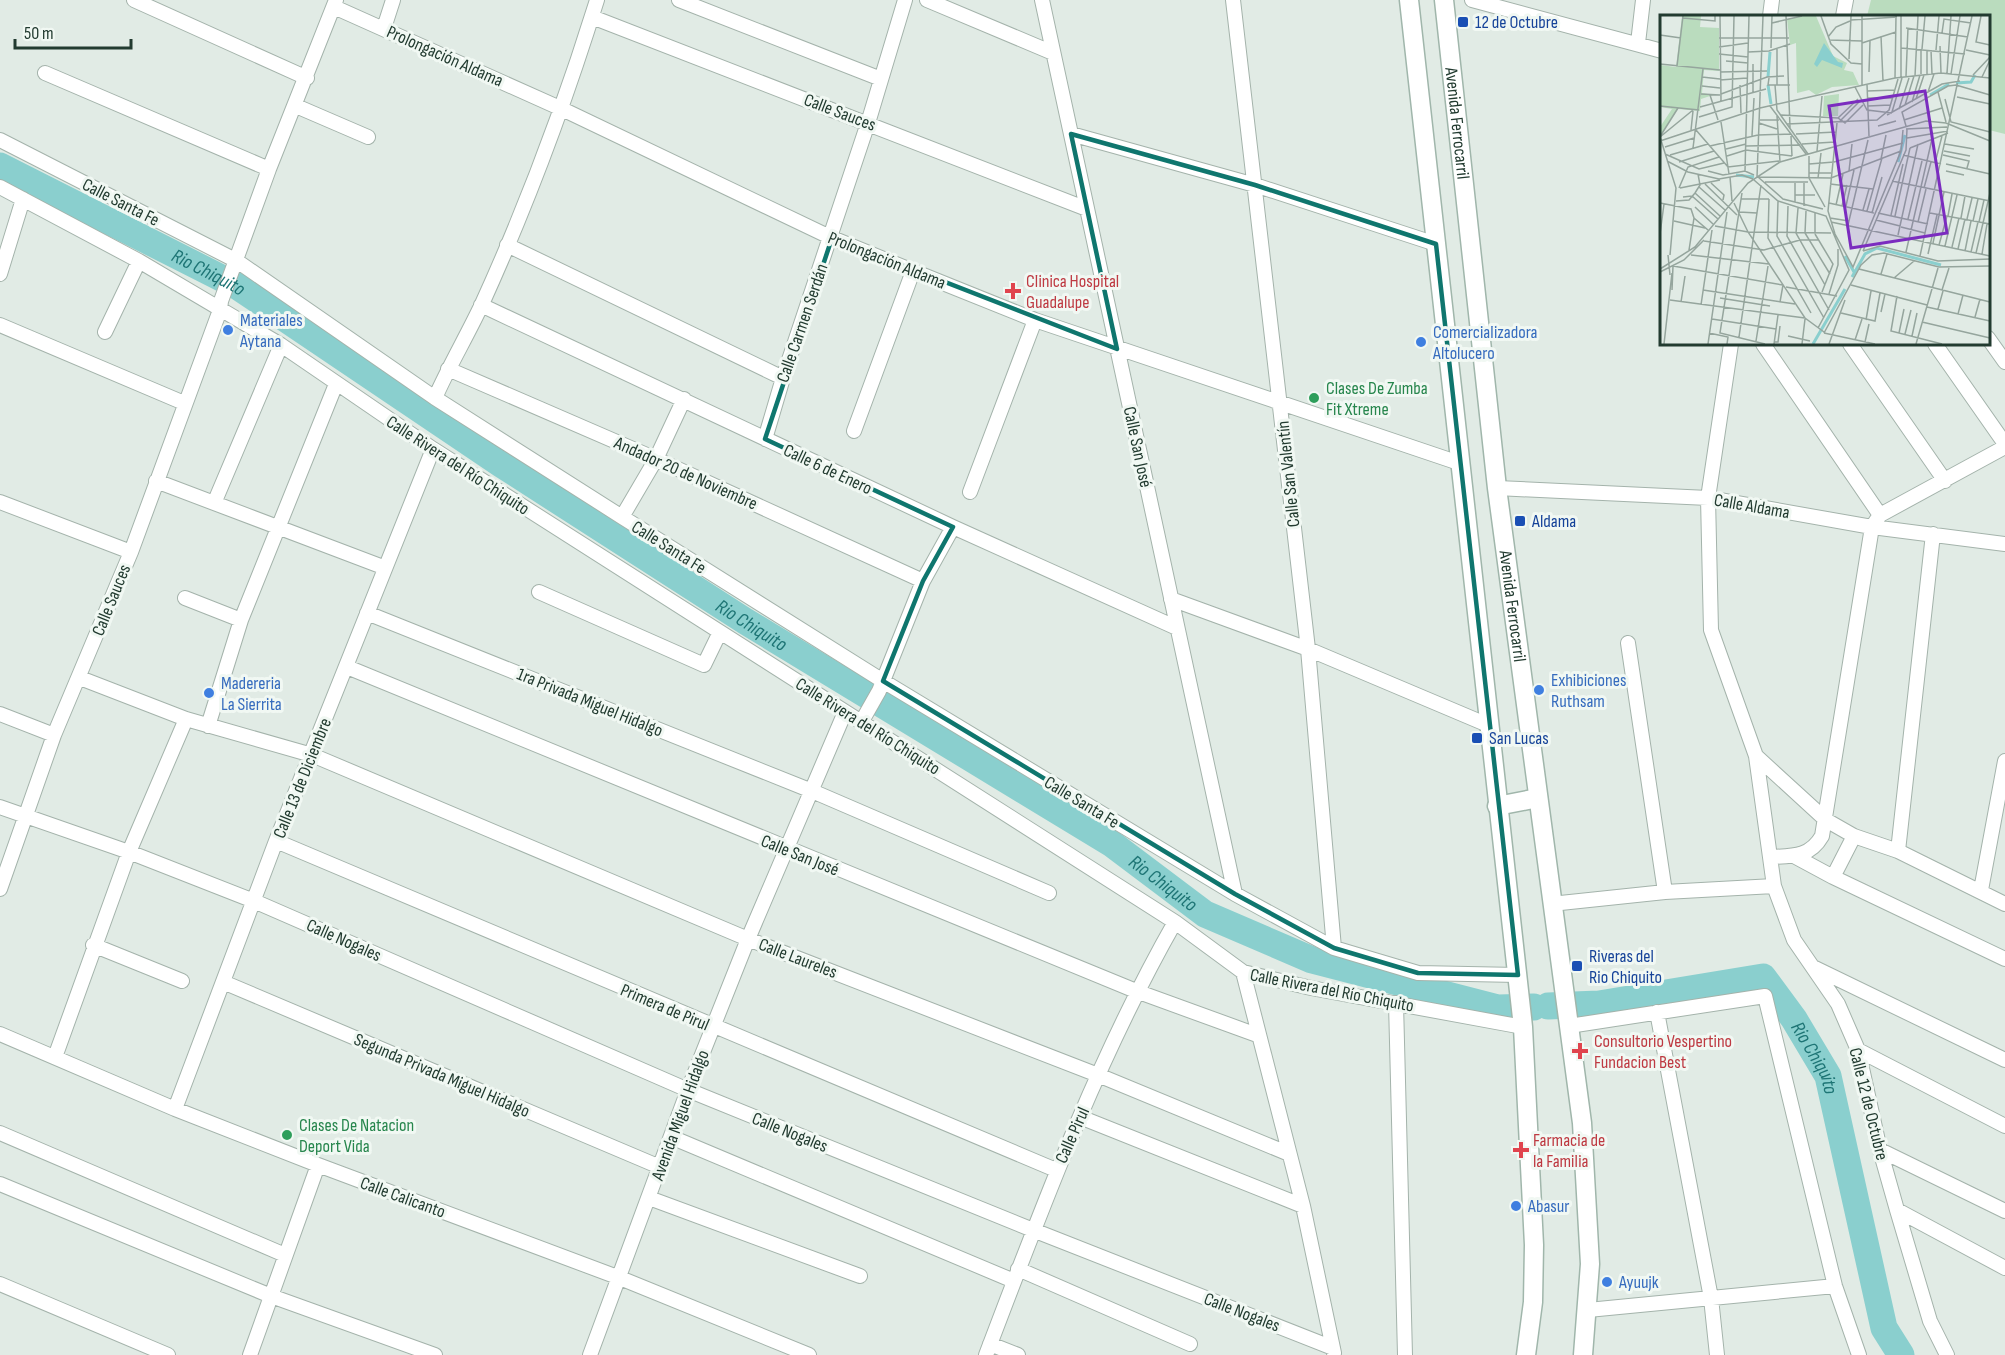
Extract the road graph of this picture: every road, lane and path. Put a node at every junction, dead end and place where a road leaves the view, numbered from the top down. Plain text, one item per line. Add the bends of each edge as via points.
1 (134, 0) edge
2 (393, 0) edge
3 (597, 0) edge
4 (679, 0) edge
5 (905, 0) edge
6 (927, 0) edge
7 (1042, 0) edge
8 (1233, 0) edge
9 (1409, 0) edge
10 (1444, 0) edge
11 (1472, 0) edge
12 (1643, 0) edge
13 (1772, 0) edge
14 (1846, 0) edge
15 (1497, 3) edge
16 (335, 4) edge
17 (1770, 15) edge
18 (1843, 15) edge
19 (592, 17) junction
20 (384, 28) junction
21 (1638, 43) junction
22 (1660, 50) edge
23 (1053, 53) junction
24 (45, 73) dead end
25 (307, 78) junction
26 (881, 79) junction
27 (296, 106) junction
28 (562, 108) junction
29 (868, 123) junction
30 (1071, 134) junction
31 (368, 136) dead end
32 (0, 140) edge
33 (269, 168) junction
34 (1255, 185) junction
35 (0, 187) edge
36 (23, 199) junction
37 (1087, 209) junction
38 (832, 238) junction
39 (1436, 244) junction
40 (507, 245) junction
41 (139, 261) junction
42 (237, 261) junction
43 (913, 271) junction
44 (0, 274) edge
45 (221, 305) junction
46 (481, 305) junction
47 (1035, 320) junction
48 (0, 325) edge
49 (105, 332) dead end
50 (1990, 340) edge
51 (281, 345) junction
52 (1731, 345) edge
53 (1764, 345) edge
54 (1851, 345) edge
55 (1936, 345) edge
56 (1117, 349) junction
57 (2005, 362) edge
58 (448, 369) junction
59 (783, 378) junction
60 (336, 384) junction
61 (435, 398) junction
62 (684, 399) junction
63 (1280, 402) junction
64 (184, 403) junction
65 (854, 431) dead end
66 (765, 439) junction
67 (2005, 446) edge
68 (433, 449) junction
69 (656, 459) junction
70 (1459, 463) junction
71 (156, 481) junction
72 (1945, 481) junction
73 (1497, 488) junction
74 (970, 492) dead end
75 (1708, 498) junction
76 (215, 501) junction
77 (0, 502) edge
78 (1880, 514) junction
79 (622, 518) junction
80 (953, 527) junction
81 (279, 528) junction
82 (1872, 528) junction
83 (1933, 534) junction
84 (2005, 544) edge
85 (131, 552) junction
86 (383, 567) junction
87 (923, 581) junction
88 (539, 592) dead end
89 (185, 598) dead end
90 (1171, 599) junction
91 (368, 613) junction
92 (241, 620) junction
93 (1177, 628) junction
94 (720, 632) junction
95 (1628, 643) dead end
96 (1308, 649) junction
97 (347, 667) junction
98 (80, 678) junction
99 (881, 686) junction
100 (845, 712) junction
101 (0, 714) edge
102 (865, 715) junction
103 (186, 719) junction
104 (1488, 725) junction
105 (208, 726) junction
106 (54, 735) junction
107 (312, 755) junction
108 (1756, 756) junction
109 (2005, 761) edge
110 (812, 791) junction
111 (1538, 798) junction
112 (1497, 806) junction
113 (0, 807) edge
114 (27, 817) junction
115 (1826, 820) junction
116 (1854, 836) junction
117 (276, 841) junction
118 (786, 849) junction
119 (1898, 850) junction
120 (129, 852) junction
121 (1794, 856) junction
122 (1771, 857) junction
123 (1833, 877) junction
124 (1774, 886) junction
125 (0, 890) edge
126 (1981, 890) junction
127 (1665, 892) junction
128 (1049, 893) dead end
129 (1235, 894) junction
130 (254, 901) junction
131 (1551, 904) junction
132 (2005, 904) edge
133 (1175, 922) junction
134 (748, 939) junction
135 (93, 945) junction
136 (1334, 948) junction
137 (2005, 958) edge
138 (1815, 968) junction
139 (1243, 972) junction
140 (182, 981) dead end
141 (1518, 981) junction
142 (224, 982) junction
143 (1136, 991) junction
144 (1396, 1003) junction
145 (1657, 1012) junction
146 (1522, 1022) junction
147 (1568, 1022) junction
148 (713, 1028) junction
149 (0, 1034) edge
150 (1257, 1035) junction
151 (1858, 1050) junction
152 (55, 1057) junction
153 (2005, 1060) edge
154 (1098, 1076) junction
155 (688, 1090) junction
156 (176, 1109) junction
157 (1080, 1117) junction
158 (2005, 1126) edge
159 (0, 1133) edge
160 (671, 1137) junction
161 (1880, 1150) junction
162 (1287, 1153) junction
163 (318, 1165) junction
164 (660, 1167) junction
165 (1056, 1170) junction
166 (0, 1185) edge
167 (649, 1198) junction
168 (1303, 1206) junction
169 (1897, 1210) junction
170 (2005, 1211) edge
171 (1033, 1230) junction
172 (285, 1255) junction
173 (2005, 1268) edge
174 (1016, 1275) junction
175 (860, 1276) dead end
176 (620, 1278) junction
177 (0, 1284) edge
178 (1835, 1286) junction
179 (272, 1296) junction
180 (1711, 1298) junction
181 (1588, 1310) junction
182 (1190, 1344) dead end
183 (988, 1349) edge
184 (1333, 1351) edge
185 (168, 1355) edge
186 (250, 1355) edge
187 (435, 1355) edge
188 (590, 1355) edge
189 (808, 1355) edge
190 (1018, 1355) edge
191 (1405, 1355) edge
192 (1526, 1355) edge
193 (1583, 1355) edge
194 (1717, 1355) edge
195 (1859, 1355) edge
196 (1947, 1355) edge

1 - 25 street
2 - 20 street
3 - 19 street
4 - 26 street
5 - 26 street, Calle Carmen Serdán
6 - 23 street
7 - 23 street, Calle San José
8 - 34 street, Calle San Valentín
9 - 39 main road, Avenida Ferrocarril
10 - 73 main road, Avenida Ferrocarril
11 - 15 street
12 - 21 street
13 - 17 street
14 - 18 street
15 - 21 street
16 - 20 street, Prolongación Aldama
16 - 25 street, Calle Sauces
19 - 28 street
19 - 29 street, Calle Sauces
20 - 28 street, Prolongación Aldama
21 - 22 street
23 - 30 street, Calle San José
24 - 33 street
25 - 27 street, Calle Sauces
26 - 29 street, Calle Carmen Serdán
27 - 31 street
27 - 33 street, Calle Sauces
28 - 38 street, Prolongación Aldama
28 - 40 street
29 - 37 street, Calle Sauces
29 - 38 street, Calle Carmen Serdán
30 - 34 street
30 - 37 street, Calle San José
32 - 42 street, Calle Santa Fe
33 - 42 street, Calle Sauces
34 - 39 street
34 - 63 street, Calle San Valentín
35 - 36 street, Calle Rivera del Río Chiquito
36 - 41 street, Calle Rivera del Río Chiquito
36 - 44 street
37 - 56 street, Calle San José
38 - 43 street, Prolongación Aldama
38 - 59 street, Calle Carmen Serdán
39 - 70 main road, Avenida Ferrocarril
40 - 46 street
40 - 59 street
41 - 45 street, Calle Rivera del Río Chiquito
41 - 49 street
42 - 45 street, Calle Sauces
42 - 61 street, Calle Santa Fe
43 - 47 street, Prolongación Aldama
43 - 65 street
45 - 51 street, Calle Rivera del Río Chiquito
45 - 64 street, Calle Sauces
46 - 58 street
46 - 62 street, Calle 6 de Enero
47 - 56 street, Prolongación Aldama
47 - 74 street
48 - 64 street
50 - 57 street
51 - 60 street, Calle Rivera del Río Chiquito
51 - 76 street
52 - 75 street, Calle 12 de Octubre
53 - 78 street
54 - 72 street
55 - 67 street
56 - 63 street, Prolongación Aldama
56 - 90 street, Calle San José
58 - 61 street
58 - 69 street, Andador 20 de Noviembre
59 - 66 street, Calle Carmen Serdán
60 - 68 street, Calle Rivera del Río Chiquito
60 - 81 street
61 - 79 street, Calle Santa Fe
62 - 66 street, Calle 6 de Enero
62 - 69 street
63 - 70 street, Prolongación Aldama
63 - 96 street, Calle San Valentín
64 - 71 street, Calle Sauces
66 - 80 street, Calle 6 de Enero
67 - 72 street
68 - 86 street, Calle 13 de Diciembre
68 - 94 street, Calle Rivera del Río Chiquito
69 - 79 street
69 - 87 street, Andador 20 de Noviembre
70 - 104 main road, Avenida Ferrocarril
71 - 76 street
71 - 85 street, Calle Sauces
72 - 78 street
73 - 75 street, Calle Aldama
73 - 111 main road, Avenida Ferrocarril
75 - 82 street, Calle Aldama
75 - 108 street, Calle 12 de Octubre via 1711,630
76 - 81 street
77 - 85 street
78 - 82 street
79 - 99 street, Calle Santa Fe
80 - 87 street
80 - 93 street, Calle 6 de Enero
81 - 86 street
81 - 92 street
82 - 83 street, Calle Aldama
82 - 115 street
83 - 84 street, Calle Aldama
83 - 119 street
85 - 98 street, Calle Sauces
86 - 91 street, Calle 13 de Diciembre
87 - 99 street
88 - 94 street via 704,665
89 - 92 street
90 - 93 street, Calle San José
90 - 96 street
91 - 97 street, Calle 13 de Diciembre
91 - 110 street, 1ra Privada Miguel Hidalgo
92 - 105 street
93 - 129 street, Calle San José
94 - 100 street, Calle Rivera del Río Chiquito
95 - 127 street
96 - 104 street
96 - 136 street, Calle San Valentín
97 - 107 street, Calle 13 de Diciembre
97 - 118 street, Calle San José
98 - 103 street, Calle Laureles
98 - 106 street, Calle Sauces
99 - 102 street
99 - 129 street, Calle Santa Fe
100 - 102 street, Calle Rivera del Río Chiquito
100 - 110 street, Avenida Miguel Hidalgo
101 - 106 street
102 - 133 street, Calle Rivera del Río Chiquito
103 - 105 street, Calle Laureles
103 - 120 street
104 - 112 main road, Avenida Ferrocarril
105 - 107 street, Calle Laureles
106 - 114 street, Calle Sauces
107 - 117 street, Calle 13 de Diciembre
107 - 134 street, Calle Laureles
108 - 115 street, Calle 12 de Octubre
108 - 122 street, Calle 12 de Octubre
109 - 126 street
110 - 118 street, Avenida Miguel Hidalgo
110 - 128 street, 1ra Privada Miguel Hidalgo
111 - 112 main road
111 - 131 main road, Avenida Ferrocarril
112 - 141 main road, Avenida Ferrocarril
113 - 114 street, Calle Nogales
114 - 120 street, Calle Nogales
114 - 125 street, Calle Sauces
115 - 116 street, Calle 12 de Octubre
115 - 121 street via 1816,847
116 - 119 street, Calle 12 de Octubre
116 - 123 street
117 - 130 street, Calle 13 de Diciembre
117 - 148 street, Primera de Pirul
118 - 134 street, Avenida Miguel Hidalgo
118 - 143 street, Calle San José
119 - 126 street, Calle 12 de Octubre
120 - 130 street, Calle Nogales
120 - 135 street
121 - 122 street
121 - 123 street
122 - 124 street, Calle 12 de Octubre
123 - 137 street
124 - 127 street
124 - 138 street, Calle 12 de Octubre via 1794,940
126 - 132 street, Calle 12 de Octubre
127 - 131 street
129 - 136 street, Calle Santa Fe
130 - 142 street, Calle 13 de Diciembre
130 - 155 street, Calle Nogales
131 - 147 main road, Avenida Ferrocarril
133 - 139 street, Calle Rivera del Río Chiquito
133 - 143 street, Calle Pirul
134 - 148 street, Avenida Miguel Hidalgo
134 - 154 street, Calle Laureles
135 - 140 street
135 - 152 street
136 - 141 street, Calle Santa Fe via 1419,973
138 - 151 street, Calle 12 de Octubre via 1838,1004
138 - 153 street
139 - 144 street, Calle Rivera del Río Chiquito
139 - 150 street
141 - 146 main road, Avenida Ferrocarril
142 - 156 street, Calle 13 de Diciembre
142 - 164 street, Segunda Privada Miguel Hidalgo
143 - 150 street, Calle San José
143 - 154 street, Calle Pirul
144 - 146 street, Calle Rivera del Río Chiquito
144 - 191 street
145 - 147 street
145 - 178 street via 1765,996
145 - 180 street
146 - 192 main road, Avenida Ferrocarril via 1534,1245 1533,1302
147 - 181 main road, Avenida Ferrocarril via 1582,1124 1590,1264
148 - 155 street, Avenida Miguel Hidalgo
148 - 165 street, Primera de Pirul
149 - 152 street, Calle Calicanto
150 - 162 street
151 - 158 street
151 - 161 street, Calle 12 de Octubre
152 - 156 street, Calle Calicanto
154 - 157 street, Calle Pirul
154 - 162 street, Calle Laureles
155 - 160 street, Avenida Miguel Hidalgo
155 - 171 street, Calle Nogales
156 - 163 street, Calle Calicanto
157 - 165 street, Calle Pirul
157 - 168 street
159 - 172 street
160 - 164 street, Avenida Miguel Hidalgo
160 - 174 street
161 - 169 street, Calle 12 de Octubre
161 - 170 street
162 - 168 street
163 - 172 street
163 - 176 street, Calle Calicanto
164 - 167 street, Avenida Miguel Hidalgo
165 - 171 street, Calle Pirul
166 - 179 street
167 - 175 street
167 - 176 street, Avenida Miguel Hidalgo
168 - 184 street
169 - 173 street
169 - 196 street, Calle 12 de Octubre via 1930,1321
171 - 174 street, Calle Pirul
171 - 184 street, Calle Nogales
172 - 179 street
174 - 182 street
174 - 183 street, Calle Pirul
176 - 188 street, Avenida Miguel Hidalgo
176 - 189 street, Calle Calicanto
177 - 185 street
178 - 180 street
178 - 195 street
179 - 186 street
179 - 187 street
180 - 181 street
180 - 194 street
181 - 193 main road, Avenida Ferrocarril
183 - 190 street

